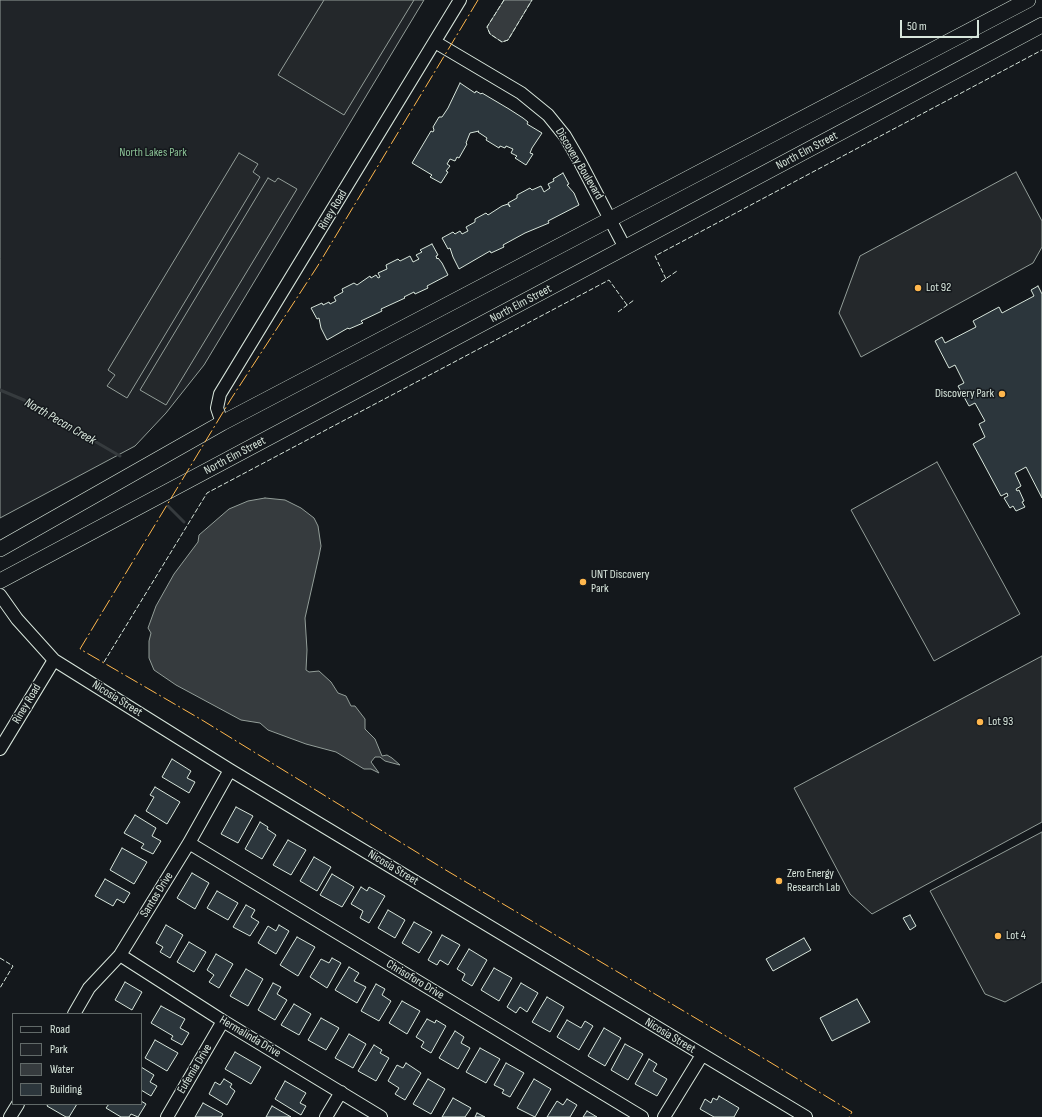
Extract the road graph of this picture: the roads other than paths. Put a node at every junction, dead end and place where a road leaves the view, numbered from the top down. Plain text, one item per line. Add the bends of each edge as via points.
1 (460, 0) edge
2 (1028, 0) edge
3 (1042, 25) edge
4 (435, 42) junction
5 (611, 220) junction
6 (625, 248) junction
7 (222, 424) junction
8 (0, 549) edge
9 (0, 581) edge
10 (0, 595) edge
11 (54, 660) junction
12 (0, 749) edge
13 (230, 770) junction
14 (189, 843) junction
15 (120, 955) junction
16 (75, 1013) edge
17 (224, 1021) junction
18 (702, 1055) junction
19 (341, 1092) junction
20 (17, 1105) edge
21 (10, 1117) edge
22 (167, 1117) edge
23 (326, 1117) edge
24 (382, 1117) edge
25 (642, 1117) edge
26 (664, 1117) edge
27 (806, 1117) edge

1 - 4 street, Riney Road
2 - 5 main road
3 - 6 main road, North Elm Street
4 - 5 street, Discovery Boulevard via 521,93 548,115 565,136
4 - 7 street, Riney Road via 220,394 217,408
5 - 6 street, Discovery Boulevard
5 - 7 main road
6 - 9 main road, North Elm Street
7 - 8 main road
10 - 11 street, Nicosia Street via 17,619
11 - 12 street, Riney Road
11 - 13 street, Nicosia Street
13 - 14 street, Santos Drive
13 - 18 street, Nicosia Street
14 - 15 street, Santos Drive
14 - 25 street, Chrisoforo Drive
15 - 16 street, Santos Drive via 90,988
15 - 17 street, Hermalinda Drive
17 - 19 street, Hermalinda Drive
17 - 22 street, Eufemia Drive
18 - 26 street
18 - 27 street, Nicosia Street
19 - 23 street
19 - 24 street, Hermalinda Drive
20 - 21 street

